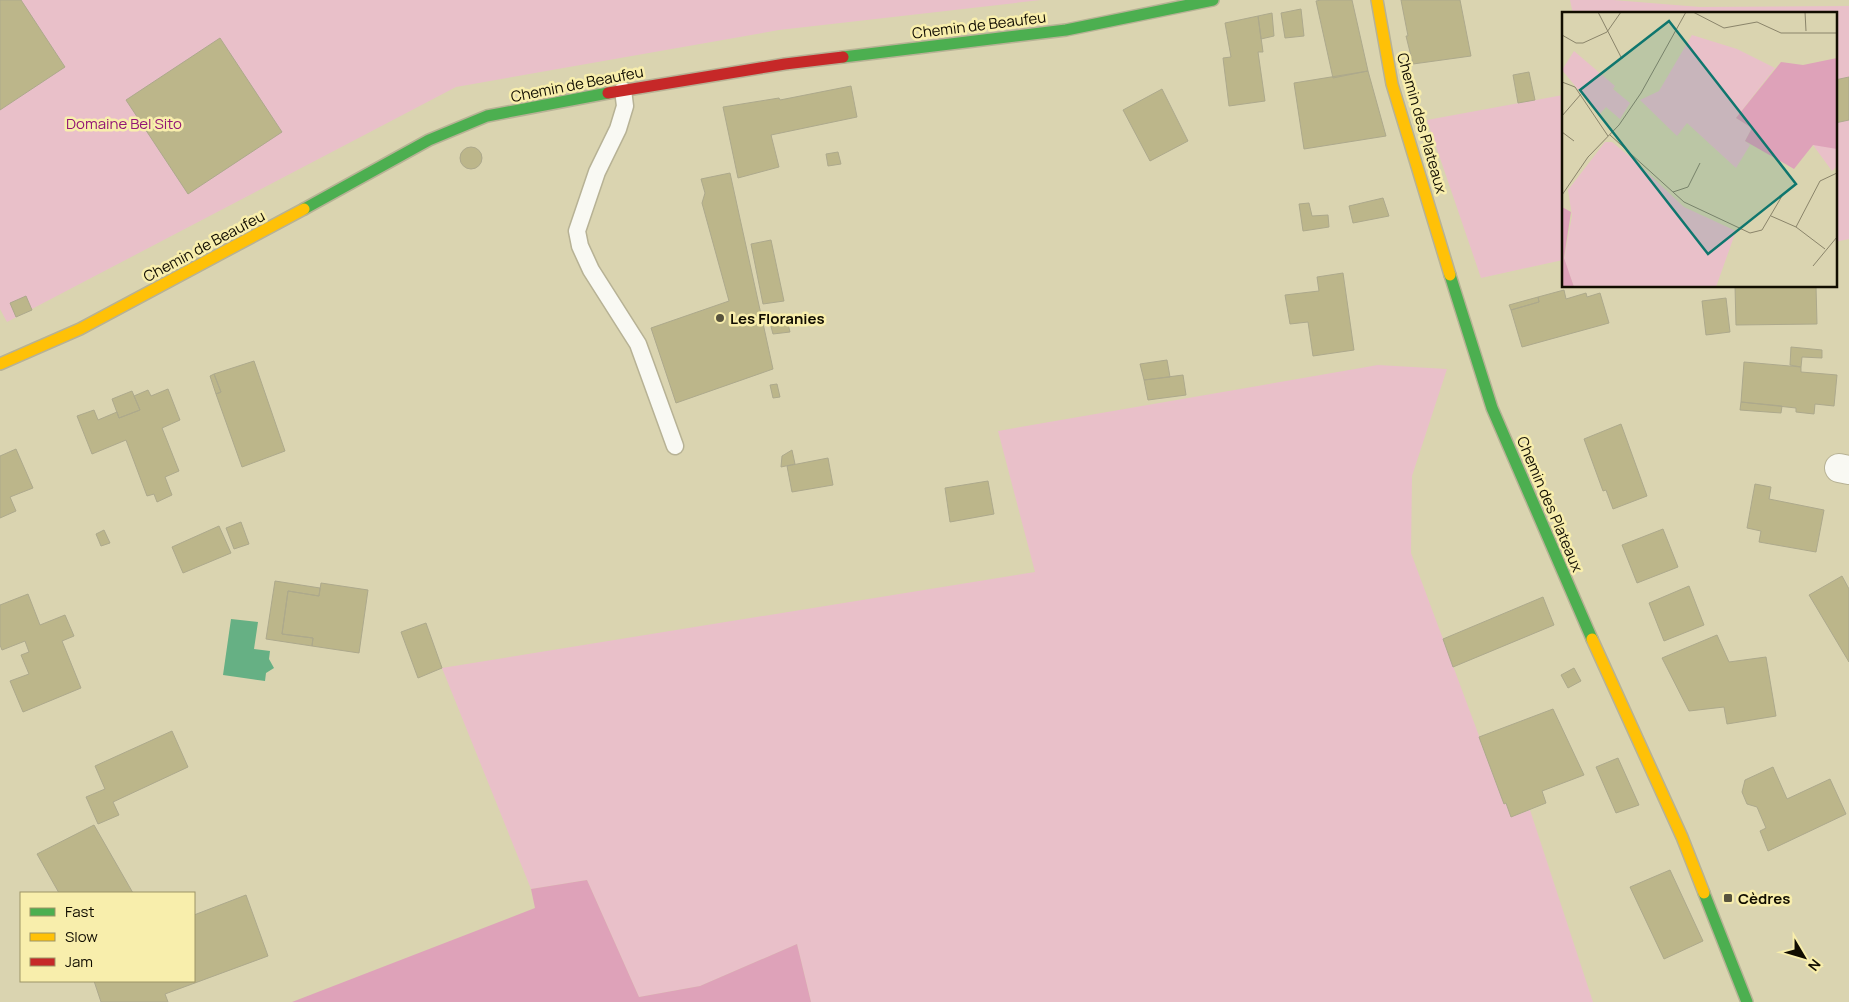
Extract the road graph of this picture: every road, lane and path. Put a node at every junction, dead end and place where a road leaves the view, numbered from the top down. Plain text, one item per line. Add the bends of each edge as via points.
1 (1213, 0) edge
2 (1377, 0) edge
3 (623, 90) junction
4 (0, 364) edge
5 (675, 446) dead end
6 (1748, 1002) edge

1 - 3 street, Chemin de Beaufeu via 1066,30 784,64
2 - 6 street, Chemin des Plateaux via 1392,84 1403,124 1492,408 1591,638 1682,837
3 - 4 street, Chemin de Beaufeu via 487,116 430,140 80,329
3 - 5 lane via 625,106 618,129 597,172 577,231 591,270 638,344

